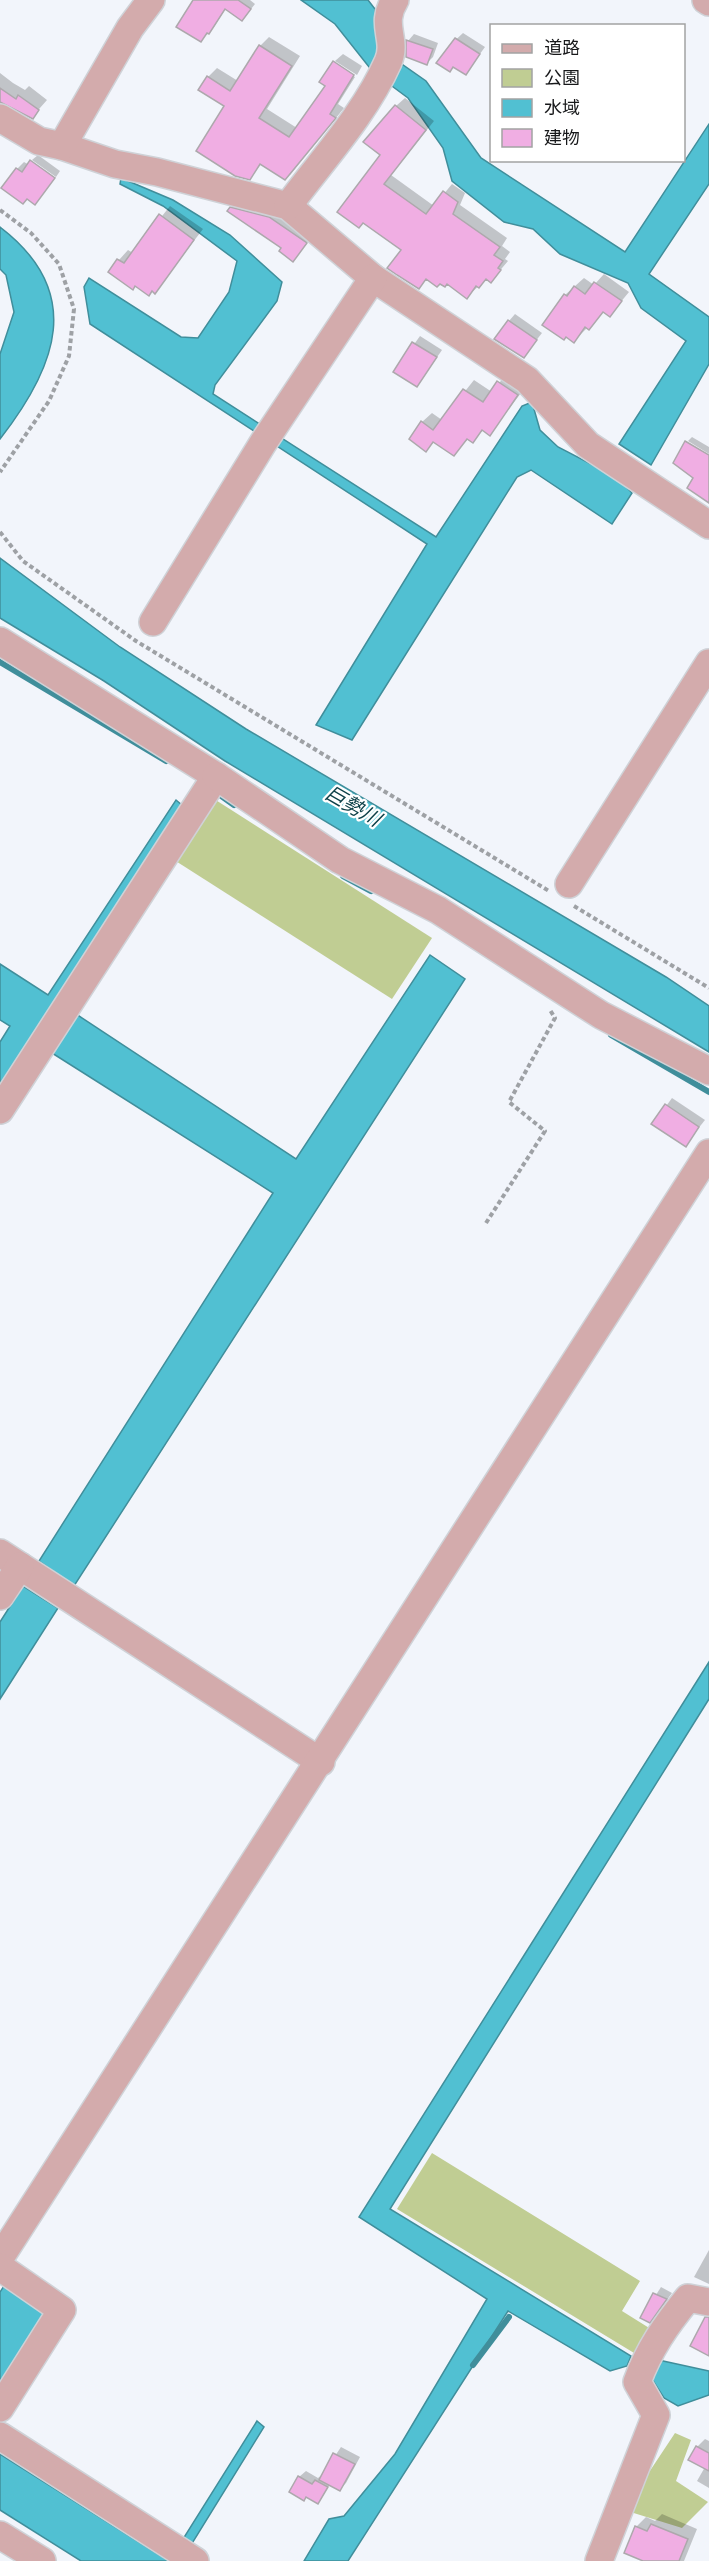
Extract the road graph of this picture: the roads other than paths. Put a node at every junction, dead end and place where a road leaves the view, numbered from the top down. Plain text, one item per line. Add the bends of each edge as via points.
1 (151, 0) edge
2 (395, 0) edge
3 (0, 118) edge
4 (62, 146) junction
5 (288, 206) junction
6 (373, 278) junction
7 (709, 525) edge
8 (153, 622) dead end
9 (0, 641) edge
10 (709, 663) edge
11 (211, 784) junction
12 (563, 893) road end
13 (709, 1071) edge
14 (0, 1110) edge
15 (709, 1154) edge
16 (28, 1572) edge
17 (0, 1596) edge
18 (321, 1762) junction
19 (0, 2258) edge
20 (0, 2267) edge
21 (709, 2302) edge
22 (0, 2408) edge
23 (0, 2436) edge
24 (0, 2535) edge
25 (604, 2560) edge
26 (42, 2561) edge
27 (195, 2561) edge

1 - 4 street via 130,28
2 - 5 street via 387,12 391,54 377,85
3 - 4 street via 39,141
4 - 5 street via 115,164
5 - 6 street
6 - 7 street via 527,380 588,445
6 - 8 street via 268,436
9 - 11 street
10 - 12 street
11 - 13 street via 340,860 438,910 601,1014
11 - 14 street
15 - 18 street
16 - 17 street
16 - 18 street
18 - 19 street
20 - 22 street via 62,2310
21 - 25 street via 688,2298 659,2334 641,2369 656,2415
23 - 27 street
24 - 26 street

